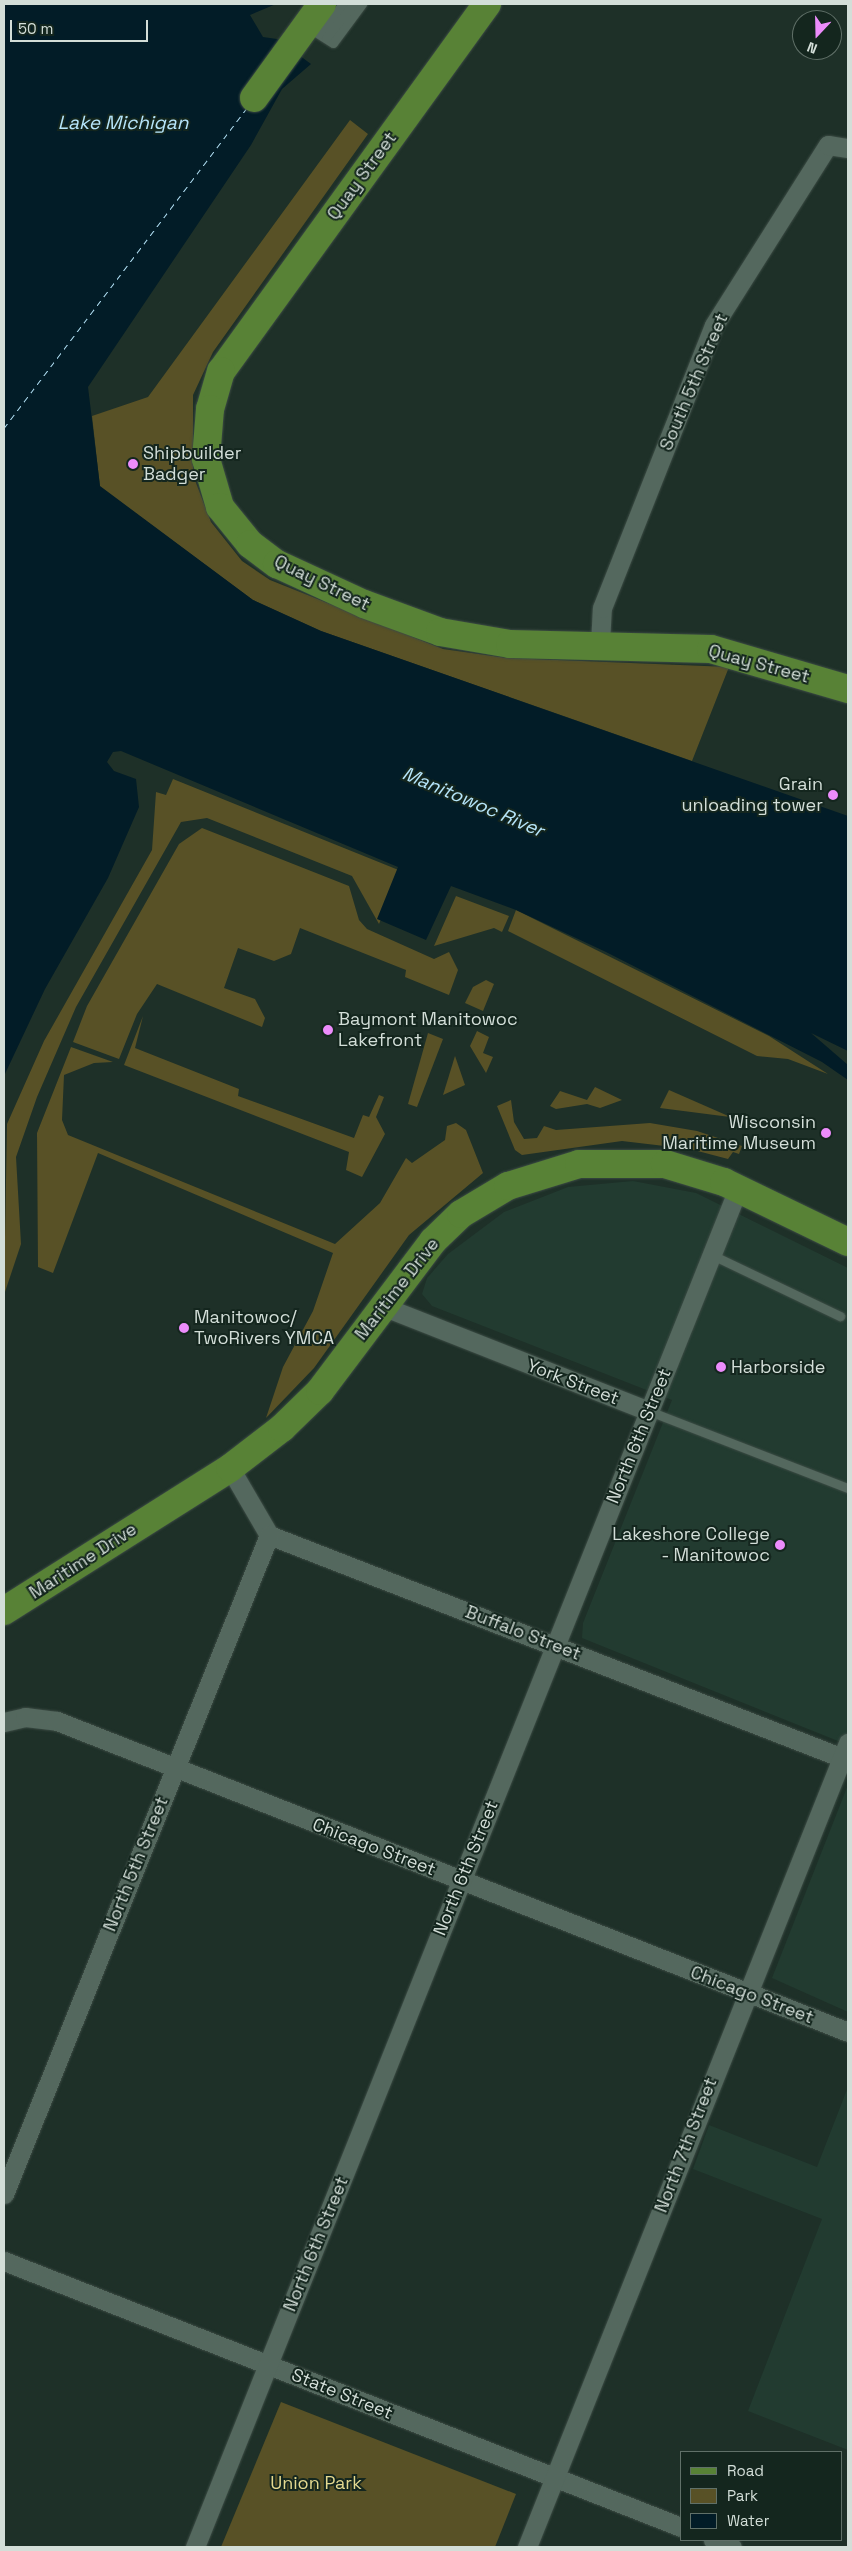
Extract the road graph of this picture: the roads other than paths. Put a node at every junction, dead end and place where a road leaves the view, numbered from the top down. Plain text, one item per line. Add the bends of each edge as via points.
1 (322, 4) edge
2 (343, 4) edge
3 (353, 4) edge
4 (362, 4) edge
5 (487, 4) edge
6 (315, 37) junction
7 (254, 98) dead end
8 (842, 146) edge
9 (600, 644) junction
10 (848, 689) edge
11 (738, 1189) junction
12 (848, 1242) edge
13 (712, 1255) junction
14 (382, 1306) junction
15 (840, 1316) dead end
16 (649, 1411) junction
17 (230, 1468) junction
18 (848, 1488) edge
19 (269, 1535) junction
20 (4, 1611) edge
21 (556, 1646) junction
22 (7, 1721) edge
23 (846, 1754) edge
24 (174, 1768) junction
25 (461, 1881) junction
26 (746, 1993) junction
27 (848, 2032) edge
28 (4, 2194) edge
29 (4, 2260) edge
30 (268, 2364) junction
31 (555, 2478) junction
32 (680, 2527) edge
33 (716, 2541) edge
34 (194, 2547) edge
35 (526, 2547) edge
36 (732, 2547) edge

1 - 6 main road
2 - 6 lane
3 - 6 lane
4 - 6 lane
5 - 9 main road, Quay Street via 230,358 210,409 206,459 220,507 236,529 277,564 304,578 406,620 472,640
6 - 7 main road
8 - 9 street, South 5th Street via 828,145 714,325 602,608
9 - 10 main road, Quay Street via 711,649
11 - 12 main road, Maritime Drive
11 - 13 street, North 6th Street
11 - 14 main road, Maritime Drive via 688,1169 638,1161 594,1162 536,1174 461,1214
13 - 15 lane
13 - 16 street, North 6th Street
14 - 16 street, York Street
14 - 17 main road, Maritime Drive via 320,1391 282,1428
16 - 18 lane, York Street
16 - 21 street, North 6th Street
17 - 19 street
17 - 20 main road, Maritime Drive
19 - 21 street, Buffalo Street
19 - 24 street, North 5th Street
21 - 23 street, Buffalo Street
21 - 25 street, North 6th Street
22 - 24 street, Chicago Street via 42,1717 57,1721
23 - 26 street, North 7th Street
24 - 25 street, Chicago Street
24 - 28 street, North 5th Street
25 - 26 street, Chicago Street
25 - 30 street, North 6th Street
26 - 27 street, Chicago Street
26 - 31 street, North 7th Street
29 - 30 street, State Street
30 - 31 street, State Street
30 - 34 street, North 6th Street
31 - 32 street, State Street
31 - 35 street, North 7th Street
33 - 36 street

